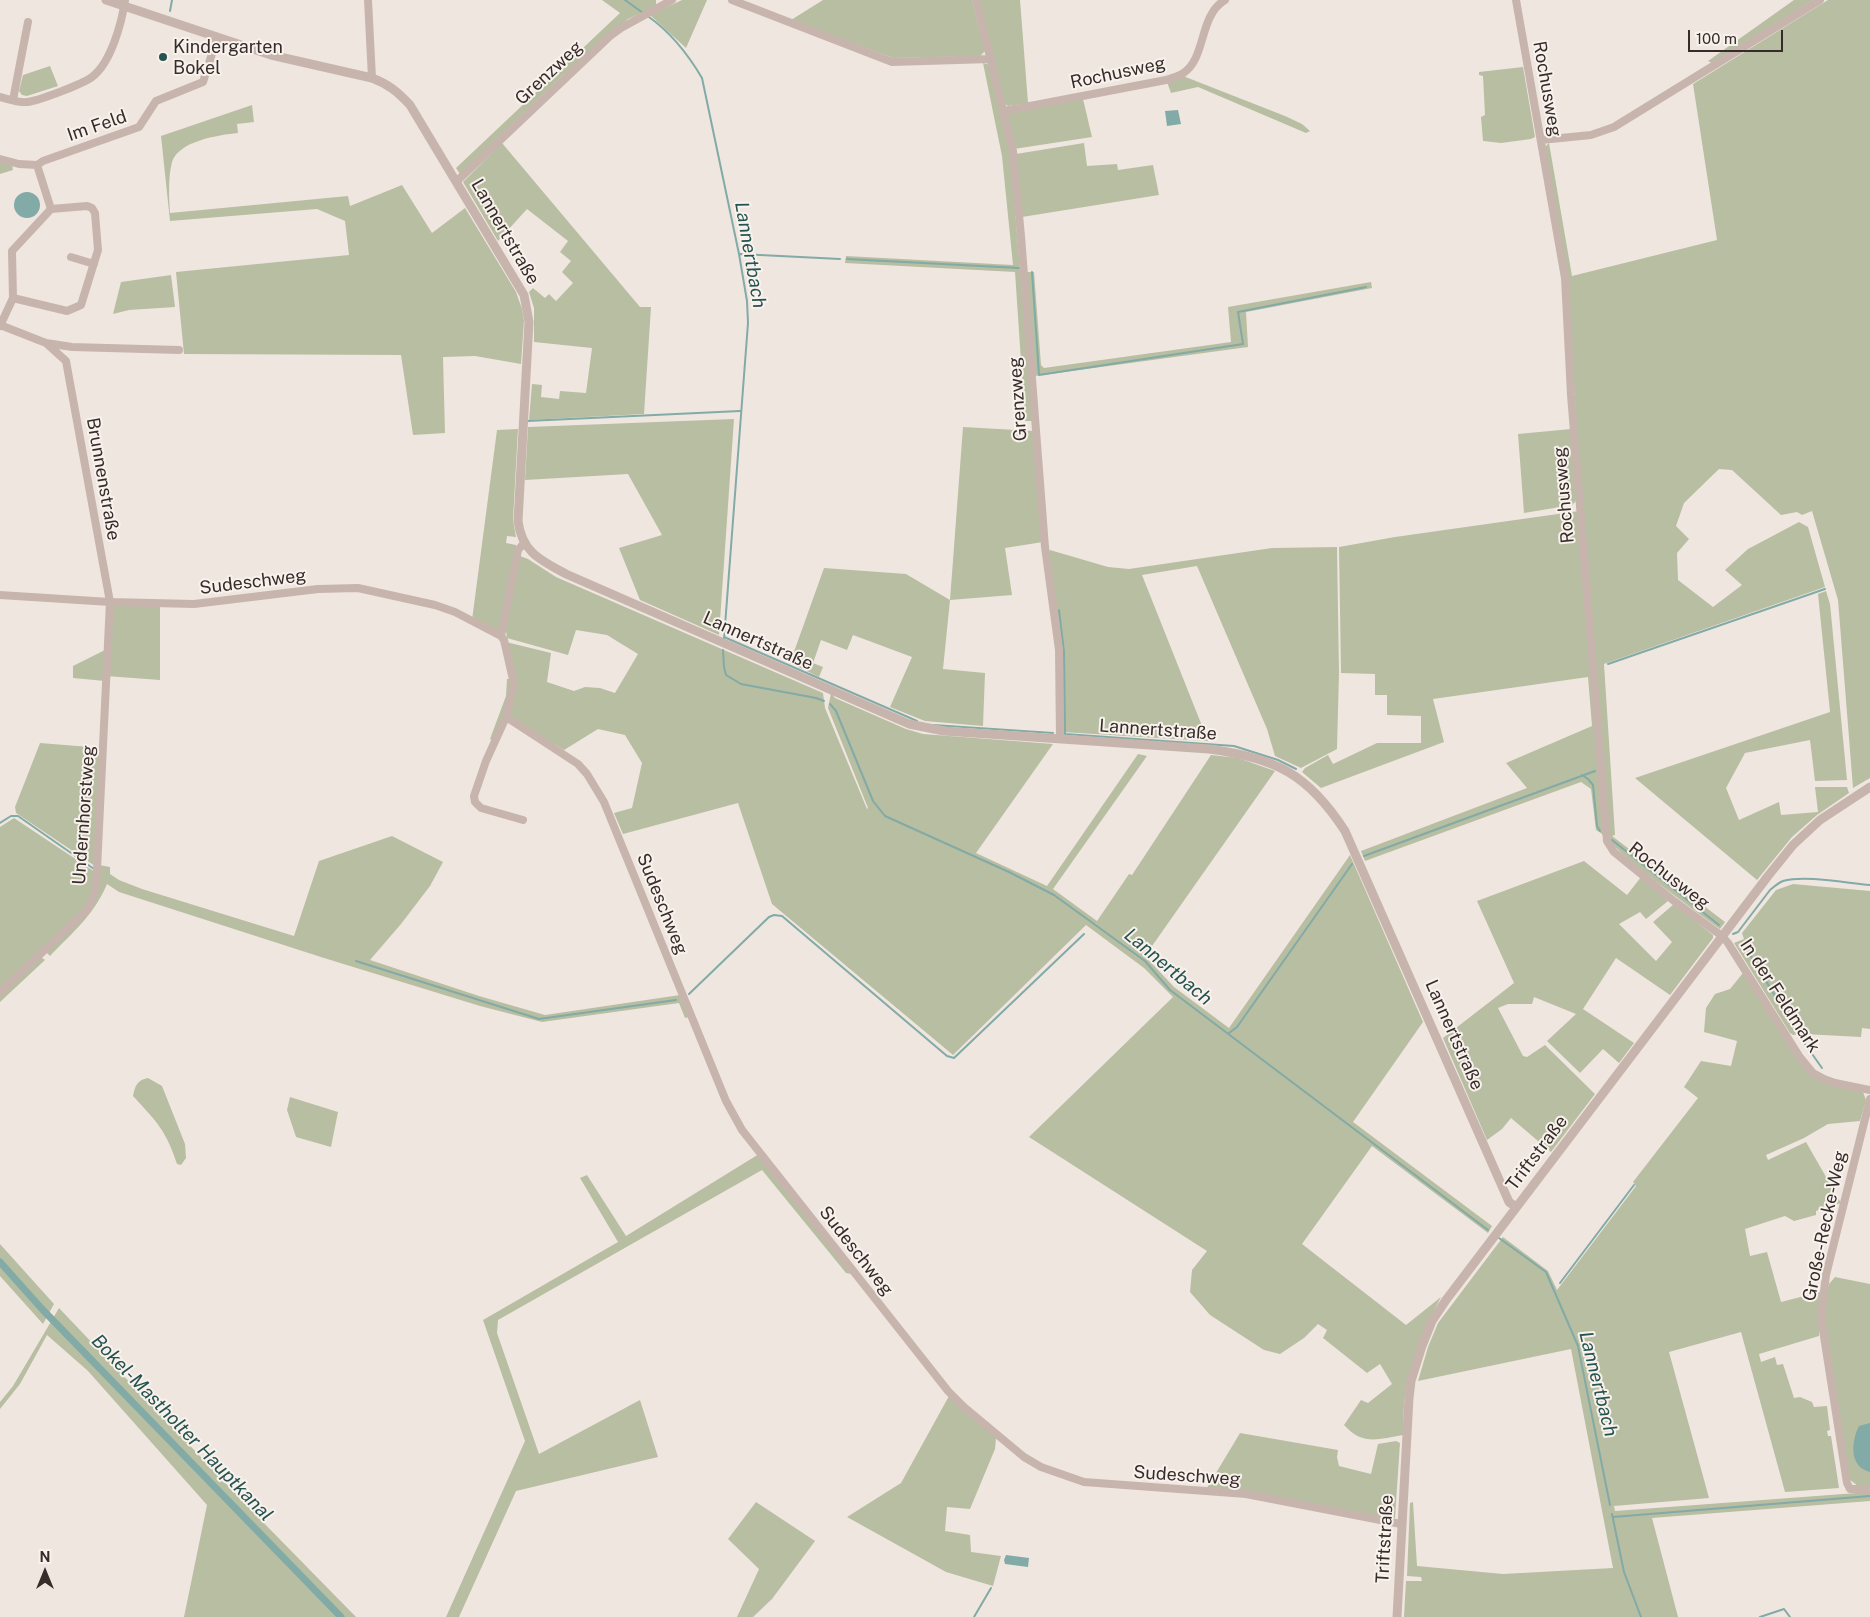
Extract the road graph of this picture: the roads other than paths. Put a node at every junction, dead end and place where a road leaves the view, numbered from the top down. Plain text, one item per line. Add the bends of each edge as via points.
1 (106, 0) edge
2 (368, 0) edge
3 (672, 0) edge
4 (732, 0) edge
5 (976, 0) edge
6 (1225, 0) edge
7 (1516, 0) edge
8 (1820, 0) edge
9 (125, 3) edge
10 (28, 22) dead end
11 (217, 38) junction
12 (991, 58) junction
13 (372, 78) junction
14 (0, 97) edge
15 (13, 100) junction
16 (1004, 111) junction
17 (1542, 140) junction
18 (0, 159) edge
19 (37, 165) junction
20 (457, 181) junction
21 (50, 209) junction
22 (71, 258) dead end
23 (94, 264) junction
24 (13, 298) junction
25 (0, 326) edge
26 (46, 343) junction
27 (72, 347) junction
28 (179, 350) dead end
29 (66, 361) junction
30 (524, 543) junction
31 (0, 595) edge
32 (110, 602) junction
33 (501, 636) junction
34 (506, 717) junction
35 (1060, 739) junction
36 (1870, 788) edge
37 (523, 820) dead end
38 (1722, 936) junction
39 (0, 992) edge
40 (1870, 1090) edge
41 (1870, 1098) edge
42 (1516, 1207) junction
43 (1870, 1489) edge
44 (1401, 1524) junction
45 (1397, 1617) edge

1 - 9 street, Lannertstraße
2 - 13 street
3 - 20 street, Grenzweg via 610,36
4 - 12 street via 892,62
5 - 12 street, Grenzweg
6 - 16 street, Rochusweg via 1212,13 1192,63 1182,74 1166,80
7 - 17 street, Rochusweg
8 - 17 street via 1614,127 1591,135
9 - 11 street, Lannertstraße
9 - 15 street via 113,44 92,78 39,100
10 - 15 street
11 - 13 street, Lannertstraße via 271,56
11 - 19 street, Im Feld via 203,82 156,100 139,127
12 - 16 street, Grenzweg
13 - 20 street, Lannertstraße via 386,83 410,104
14 - 15 street
16 - 35 street, Grenzweg via 1013,151 1046,555 1059,650
17 - 38 street, Rochusweg via 1566,278 1571,395 1607,841 1614,852
18 - 19 street, Im Feld
19 - 21 street
20 - 30 street, Lannertstraße via 524,295 528,309 530,322 517,508
21 - 23 street via 92,208 98,250
21 - 24 street via 12,251
22 - 23 street
23 - 24 street via 81,305 67,311
24 - 25 street
25 - 26 street
26 - 27 street
26 - 29 street
27 - 28 street
27 - 29 street
29 - 32 street, Brunnenstraße
30 - 33 street via 518,550
30 - 35 street, Lannertstraße via 540,560 566,574 909,724 944,731
31 - 32 street, Sudeschweg
32 - 33 street, Sudeschweg via 194,604 318,589 358,588 435,605
32 - 39 street, Undernhorstweg via 96,889 88,909
33 - 34 street via 514,684
34 - 37 street via 474,796 480,808
34 - 44 street, Sudeschweg via 578,764 587,774 604,802 726,1101 742,1130 964,1407 1024,1457 1041,1467 1084,1482 1246,1494
35 - 42 street, Lannertstraße via 1239,753 1278,766 1316,792 1345,831 1509,1202
36 - 38 street, Triftstraße via 1820,820 1793,845
38 - 40 street, In der Feldmark via 1813,1073 1835,1083
38 - 42 street, Triftstraße
41 - 43 street, Große-Recke-Weg via 1826,1275 1822,1324 1847,1482 1850,1489
42 - 44 street, Triftstraße via 1446,1300 1432,1321 1422,1346 1408,1398
44 - 45 street, Triftstraße

